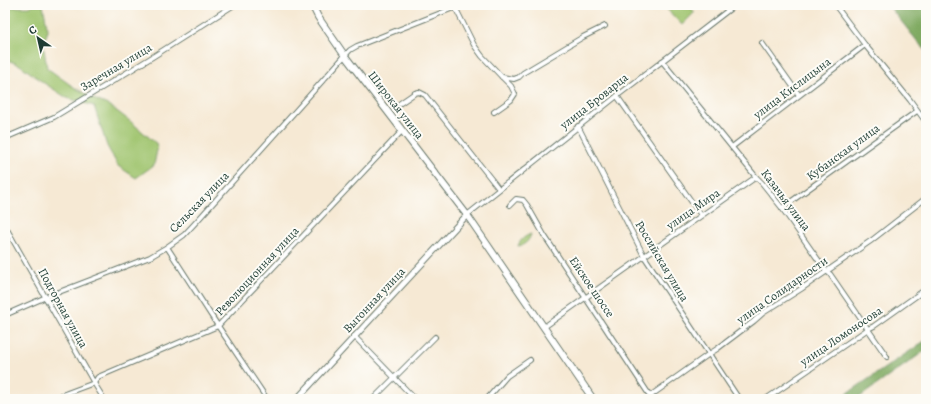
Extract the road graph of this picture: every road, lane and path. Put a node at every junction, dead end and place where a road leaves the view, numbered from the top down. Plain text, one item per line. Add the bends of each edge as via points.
1 (234, 5) edge
2 (312, 5) edge
3 (461, 5) edge
4 (735, 5) edge
5 (835, 5) edge
6 (455, 7) junction
7 (604, 26) dead end
8 (762, 43) dead end
9 (865, 45) junction
10 (345, 56) junction
11 (662, 61) junction
12 (502, 77) junction
13 (799, 95) junction
14 (617, 96) junction
15 (399, 104) dead end
16 (917, 111) junction
17 (494, 112) dead end
18 (926, 122) edge
19 (578, 126) junction
20 (402, 131) junction
21 (5, 138) edge
22 (732, 147) junction
23 (756, 177) junction
24 (499, 189) junction
25 (926, 198) edge
26 (510, 205) dead end
27 (782, 208) junction
28 (467, 215) junction
29 (701, 215) junction
30 (5, 226) edge
31 (167, 247) junction
32 (644, 256) junction
33 (826, 271) junction
34 (926, 289) edge
35 (46, 297) junction
36 (585, 297) junction
37 (5, 315) edge
38 (218, 326) junction
39 (544, 327) junction
40 (868, 329) junction
41 (354, 336) junction
42 (435, 337) dead end
43 (709, 354) junction
44 (887, 357) dead end
45 (530, 360) dead end
46 (394, 378) junction
47 (94, 383) junction
48 (651, 398) edge
49 (51, 399) edge
50 (104, 399) edge
51 (267, 399) edge
52 (297, 399) edge
53 (373, 399) edge
54 (415, 399) edge
55 (487, 399) edge
56 (593, 399) edge
57 (739, 399) edge
58 (766, 399) edge

1 - 21 street, Заречная улица via 54,117
2 - 10 main road, Широкая улица
3 - 6 street
4 - 11 street, улица Броварца
5 - 9 street
6 - 10 street via 357,46
6 - 12 street via 474,45
7 - 12 street via 519,77
8 - 13 street
9 - 13 street, улица Кислицына
9 - 16 street
10 - 20 main road, Широкая улица
10 - 31 street, Сельская улица via 197,221
11 - 14 street, улица Броварца
11 - 22 street, Казачья улица
12 - 17 street via 515,94
13 - 22 street, улица Кислицына
14 - 19 street, улица Броварца
14 - 29 street
15 - 24 street via 415,93 425,95
16 - 18 street
16 - 27 street, Кубанская улица
19 - 24 street, улица Броварца
19 - 32 street, Российская улица
20 - 28 main road, Широкая улица
20 - 38 street, Революционная улица
22 - 23 street, Казачья улица
23 - 27 street, Казачья улица
23 - 29 street, улица Мира
24 - 28 street, улица Броварца
25 - 33 street, улица Солидарности via 872,240
26 - 36 street, Ейское шоссе via 516,199 523,200
27 - 33 street, Казачья улица
28 - 39 main road
28 - 41 street, Выгонная улица
29 - 32 street, улица Мира
30 - 35 street, Подгорная улица
31 - 35 street, Сельская улица via 150,257
31 - 38 street
32 - 36 street, улица Мира
32 - 43 street, Российская улица
33 - 40 street, Казачья улица
33 - 43 street, улица Солидарности via 763,313
34 - 40 street, улица Ломоносова
35 - 37 street, Сельская улица
35 - 47 street, Подгорная улица
36 - 39 street, улица Мира
36 - 48 street, Ейское шоссе
38 - 47 street, Революционная улица via 98,377
38 - 51 street
39 - 56 main road
40 - 44 street, Казачья улица
40 - 58 street, улица Ломоносова
41 - 46 street
41 - 52 street, Выгонная улица
42 - 46 street
43 - 48 street, улица Солидарности
43 - 57 street, Российская улица
45 - 55 street via 507,376
46 - 53 street
46 - 54 street
47 - 49 street, Революционная улица
47 - 50 street, Подгорная улица

